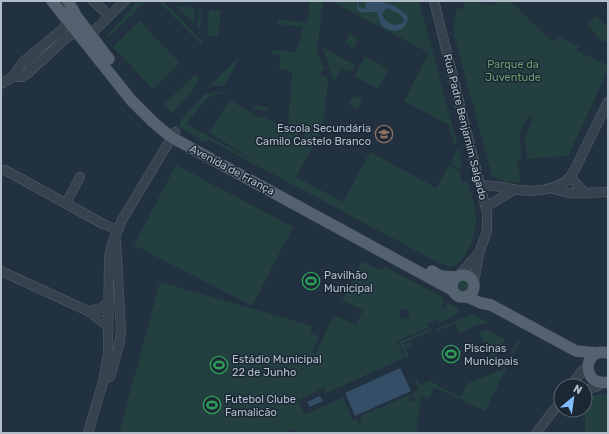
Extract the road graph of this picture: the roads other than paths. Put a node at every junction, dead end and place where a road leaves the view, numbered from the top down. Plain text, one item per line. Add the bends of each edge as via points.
1 (52, 1) edge
2 (68, 1) edge
3 (92, 1) edge
4 (125, 1) edge
5 (434, 1) edge
6 (110, 16) junction
7 (73, 27) junction
8 (90, 36) junction
9 (13, 77) junction
10 (1, 84) edge
11 (608, 102) edge
12 (173, 134) junction
13 (1, 170) edge
14 (80, 177) dead end
15 (570, 177) junction
16 (481, 186) junction
17 (552, 188) junction
18 (515, 189) junction
19 (584, 192) junction
20 (608, 192) edge
21 (66, 203) junction
22 (486, 207) junction
23 (117, 230) junction
24 (479, 253) junction
25 (1, 271) edge
26 (457, 276) junction
27 (474, 284) junction
28 (452, 290) junction
29 (114, 291) junction
30 (467, 297) junction
31 (108, 302) junction
32 (491, 305) junction
33 (88, 311) junction
34 (109, 332) junction
35 (120, 338) junction
36 (576, 351) junction
37 (604, 351) edge
38 (588, 367) junction
39 (577, 378) edge
40 (607, 382) edge
41 (593, 388) edge
42 (553, 412) edge
43 (88, 433) edge
44 (94, 433) edge
45 (536, 433) edge

1 - 7 main road, Avenida de França
2 - 8 main road, Avenida de França
3 - 6 street
4 - 6 street
5 - 16 street, Rua Padre Benjamim Salgado
6 - 8 street
7 - 8 main road
7 - 9 street via 65,27 23,62
7 - 9 street via 72,34 27,74
7 - 12 main road, Avenida de França via 131,100 153,122
8 - 12 main road, Avenida de França via 145,105
9 - 10 street
11 - 15 street
12 - 23 street
12 - 26 main road, Avenida de França via 440,276
12 - 28 main road, Avenida de França
13 - 21 street
14 - 21 street
15 - 17 street
15 - 19 street
16 - 18 street
16 - 22 street, Rua Padre Benjamim Salgado
17 - 18 street
17 - 19 street via 565,193
18 - 22 street
19 - 20 street
21 - 23 street
22 - 24 street, Rua Padre Benjamim Salgado via 487,230
23 - 29 street
24 - 26 street, Rua Padre Benjamim Salgado
24 - 27 street, Rua Padre Benjamim Salgado
25 - 33 street
26 - 27 main road via 469,276
26 - 28 main road via 452,283
27 - 30 main road via 472,293
27 - 32 main road
28 - 30 main road via 460,297
29 - 31 street
29 - 35 street
30 - 32 main road
31 - 33 street via 101,308
31 - 34 street
32 - 36 main road
33 - 34 street via 104,322
34 - 35 street
34 - 43 street via 106,368
35 - 44 street
36 - 37 main road
36 - 38 main road
37 - 38 main road via 589,360
38 - 39 street
38 - 40 main road via 593,379
40 - 41 street
42 - 45 street

